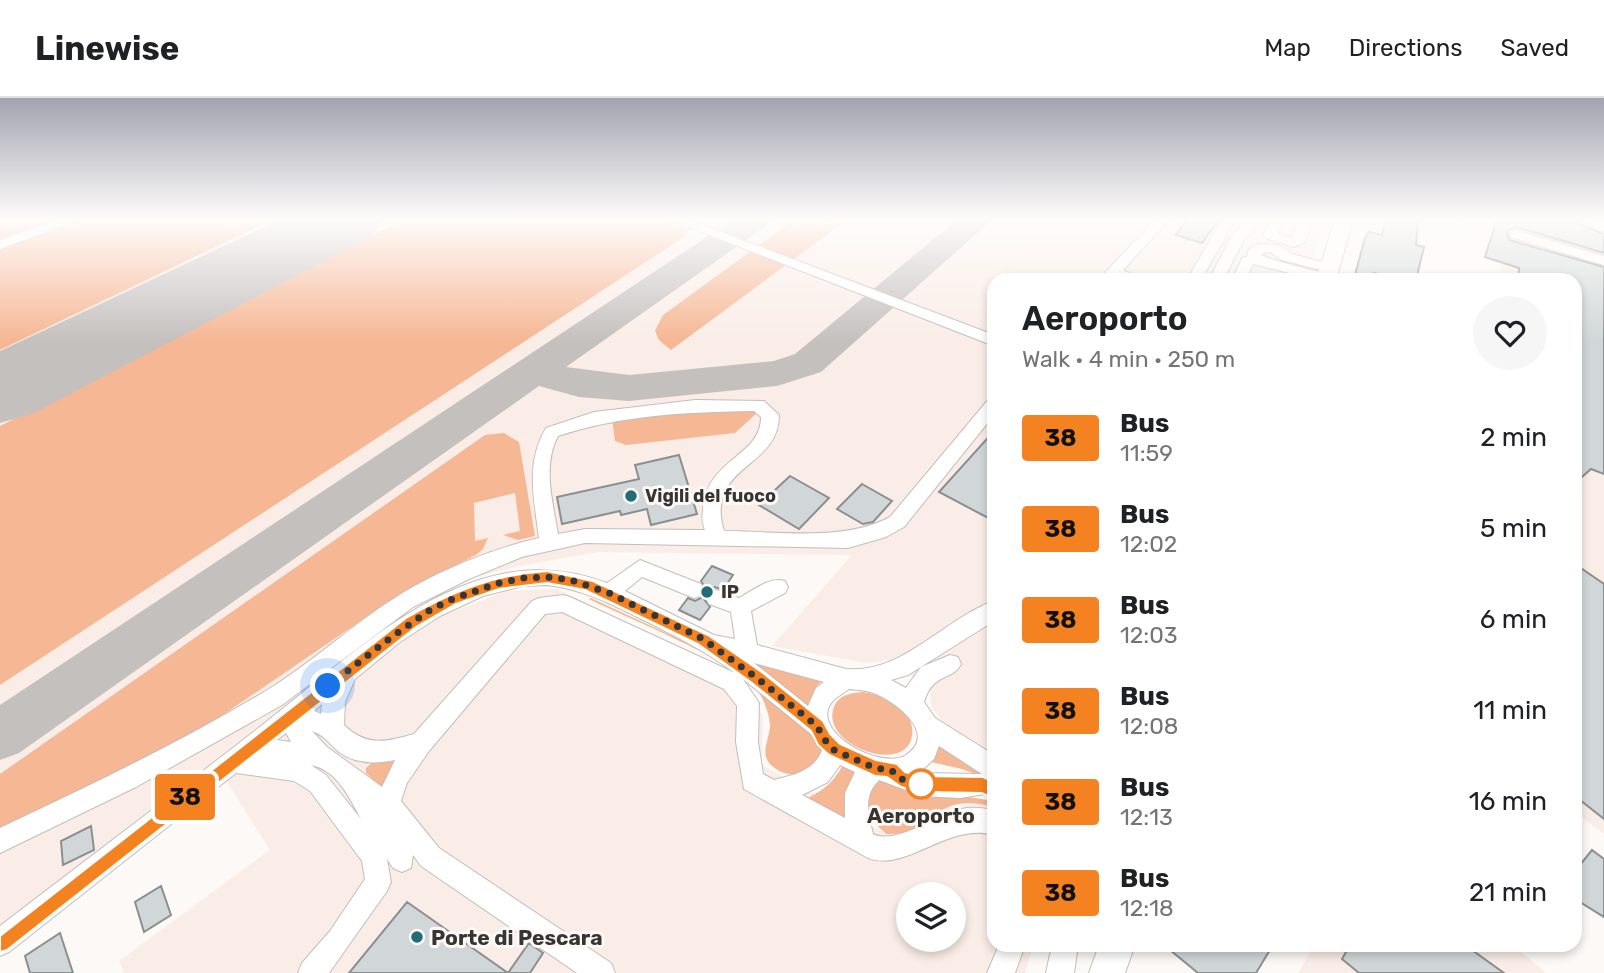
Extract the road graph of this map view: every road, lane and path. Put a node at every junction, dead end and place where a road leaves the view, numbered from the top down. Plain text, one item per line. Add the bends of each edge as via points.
1 (782, 260) edge
2 (1124, 260) edge
3 (1247, 260) edge
4 (1258, 260) edge
5 (1276, 271) edge
6 (1112, 273) edge
7 (1235, 273) edge
8 (1258, 273) edge
9 (1305, 273) edge
10 (987, 338) edge
11 (987, 413) edge
12 (720, 538) junction
13 (550, 544) junction
14 (778, 587) dead end
15 (694, 590) dead end
16 (609, 593) junction
17 (716, 598) dead end
18 (740, 607) junction
19 (987, 614) edge
20 (703, 639) junction
21 (748, 652) junction
22 (950, 664) dead end
23 (347, 671) junction
24 (855, 679) junction
25 (912, 704) junction
26 (289, 716) junction
27 (927, 725) junction
28 (817, 726) junction
29 (333, 730) junction
30 (421, 743) junction
31 (834, 750) junction
32 (319, 755) junction
33 (230, 761) junction
34 (891, 769) junction
35 (987, 778) edge
36 (987, 781) edge
37 (355, 784) junction
38 (774, 792) junction
39 (388, 804) junction
40 (987, 822) edge
41 (0, 841) edge
42 (863, 841) junction
43 (401, 859) dead end
44 (0, 943) edge
45 (1064, 952) edge
46 (1114, 952) edge
47 (312, 973) edge
48 (601, 973) edge
49 (1060, 973) edge
50 (1107, 973) edge

1 - 10 street
2 - 6 street
3 - 7 street
4 - 5 street
5 - 8 street
5 - 9 street
11 - 12 street via 897,522 879,532 848,540
12 - 13 street via 585,536
12 - 13 street via 711,523 714,491 770,431 770,415 758,405 645,411 594,418 552,432 543,447 540,469
13 - 41 street via 519,550 406,601 274,698 128,779
14 - 18 street
15 - 16 street via 640,568
16 - 20 street
16 - 23 street via 547,577 499,583 430,610
17 - 18 street
18 - 21 street
19 - 24 street via 900,668
20 - 21 street
20 - 28 street
21 - 24 street
22 - 25 street via 928,672 919,682
23 - 26 street
23 - 29 street via 332,702
24 - 25 street via 895,690
24 - 28 street via 827,691
25 - 27 street
26 - 29 street
26 - 32 street via 296,732
26 - 33 street
27 - 34 street via 926,750 919,760
27 - 35 street
28 - 31 street
29 - 30 street via 357,750
30 - 38 street via 539,607 563,603 732,682 748,703 752,781
30 - 39 street via 397,777
31 - 34 street
31 - 38 street via 821,775
32 - 33 street via 277,751
32 - 37 street via 341,768
33 - 44 street
33 - 47 street via 298,770 318,783 374,856 378,882
34 - 36 street via 901,779 923,784
34 - 42 street via 858,787 855,799
37 - 39 street
37 - 43 street
38 - 42 street
39 - 48 street via 430,856
40 - 42 street via 964,820 877,849
45 - 49 street
46 - 50 main road

